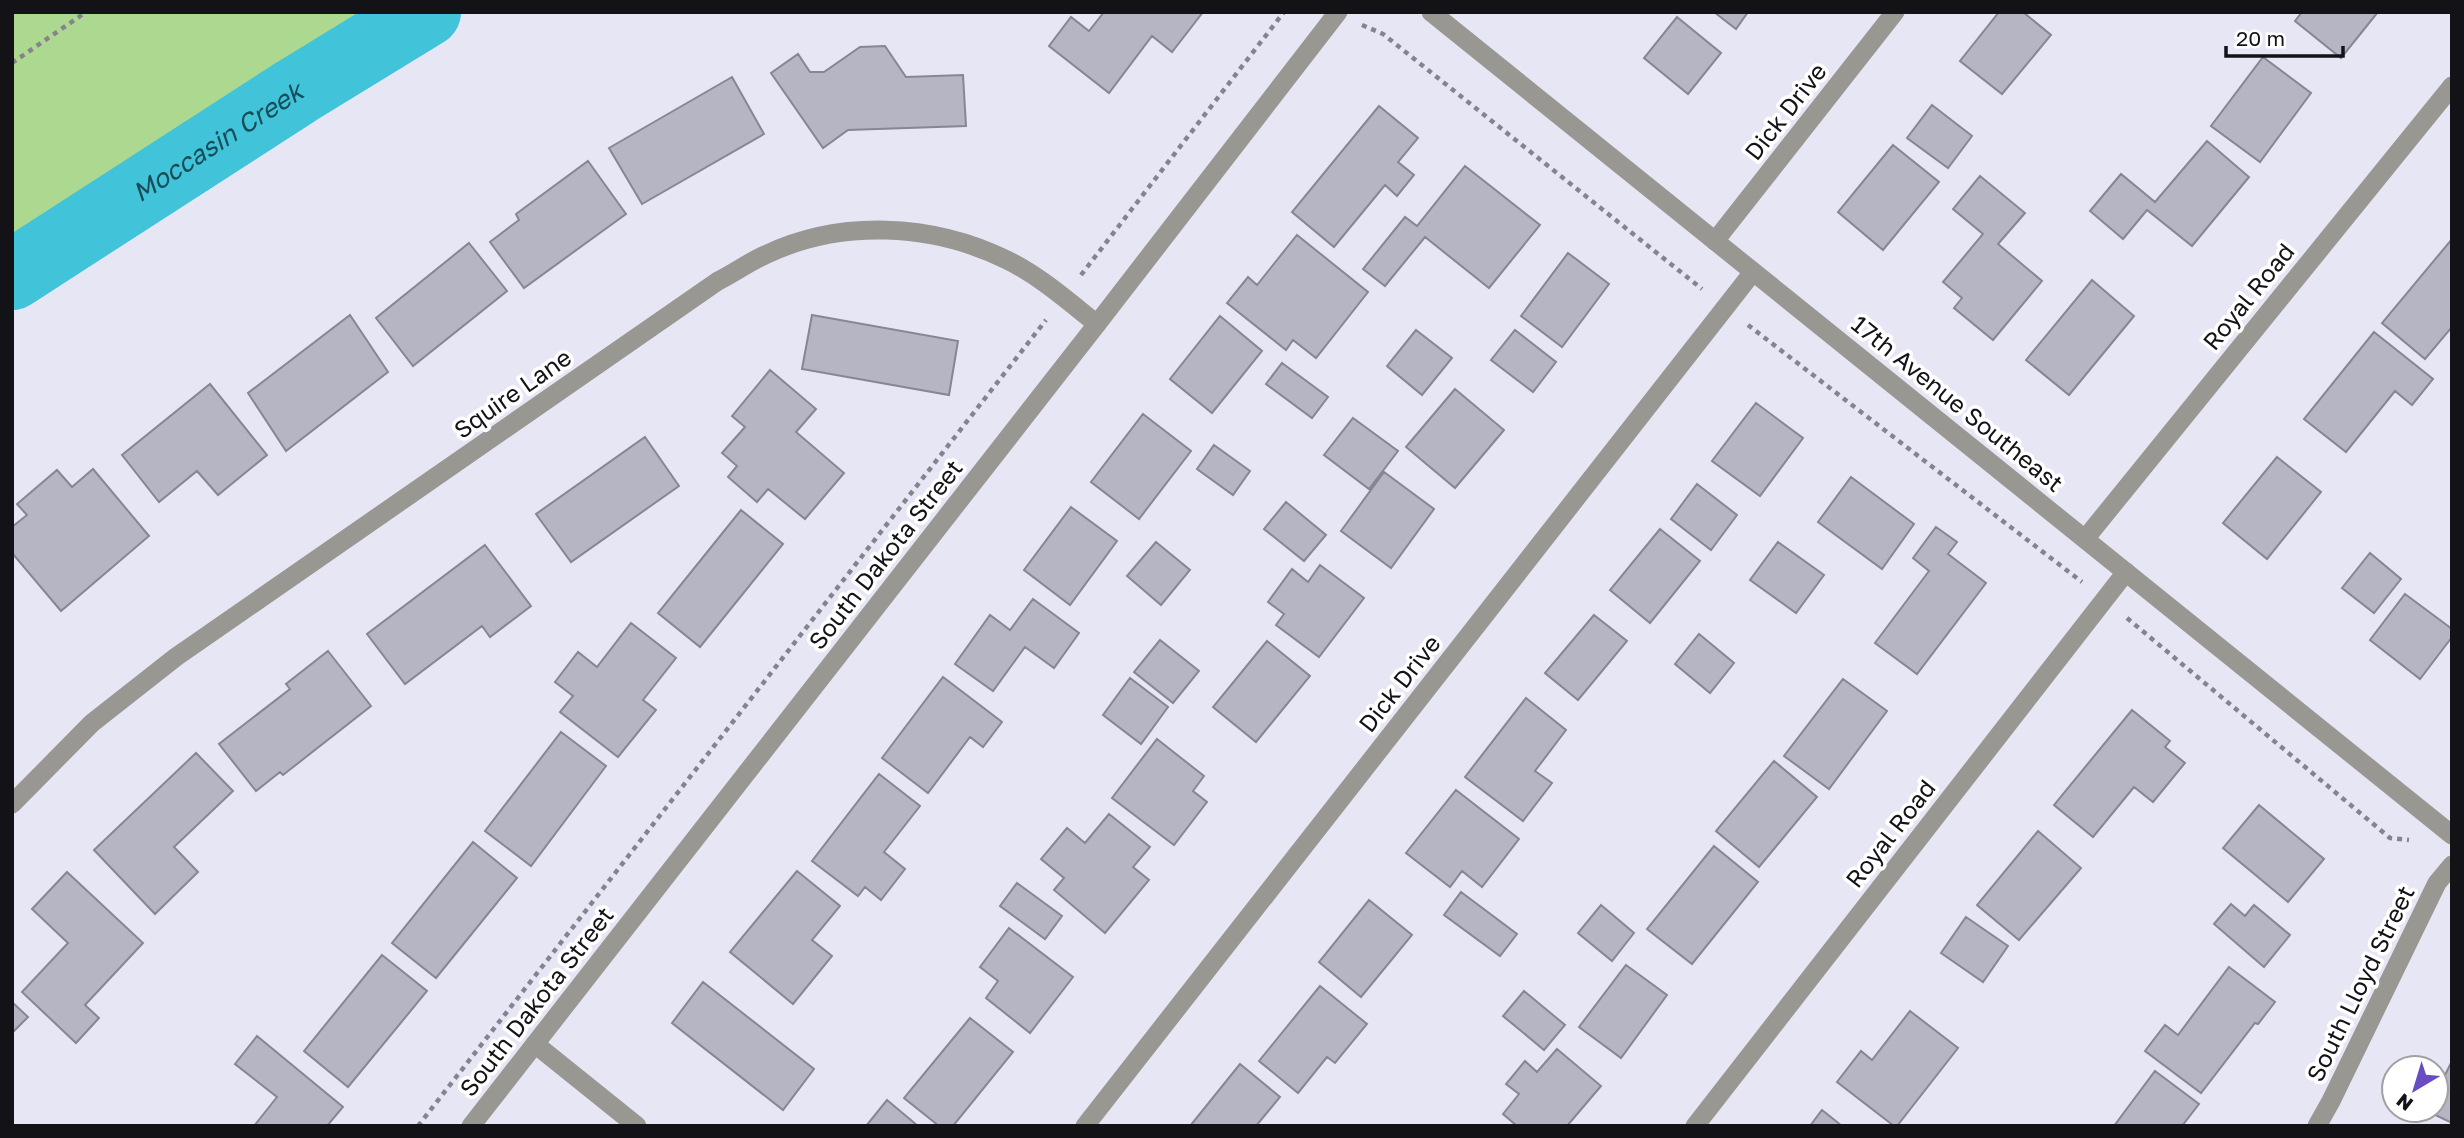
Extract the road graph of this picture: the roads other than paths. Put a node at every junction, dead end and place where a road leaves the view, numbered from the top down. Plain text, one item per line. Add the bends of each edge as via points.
1 (1431, 12) edge
2 (1895, 12) edge
3 (1337, 13) edge
4 (2452, 86) edge
5 (1715, 242) junction
6 (1753, 272) junction
7 (1097, 324) junction
8 (2085, 539) junction
9 (2126, 572) junction
10 (12, 804) edge
11 (2452, 835) edge
12 (2452, 865) edge
13 (535, 1044) junction
14 (471, 1126) edge
15 (637, 1126) edge
16 (1085, 1126) edge
17 (1695, 1126) edge
18 (2317, 1126) edge

1 - 5 street, 17th Avenue Southeast
2 - 5 street, Dick Drive
3 - 7 street, South Dakota Street
4 - 8 street, Royal Road
5 - 6 street, 17th Avenue Southeast
6 - 8 street, 17th Avenue Southeast
6 - 16 street, Dick Drive
7 - 10 street, Squire Lane via 1008,260 963,242 911,231 817,237 765,254 718,281 176,657 92,723
7 - 13 street, South Dakota Street
8 - 9 street, 17th Avenue Southeast
9 - 11 street, 17th Avenue Southeast
9 - 17 street, Royal Road
12 - 18 street, South Lloyd Street via 2437,883
13 - 14 street, South Dakota Street
13 - 15 street

